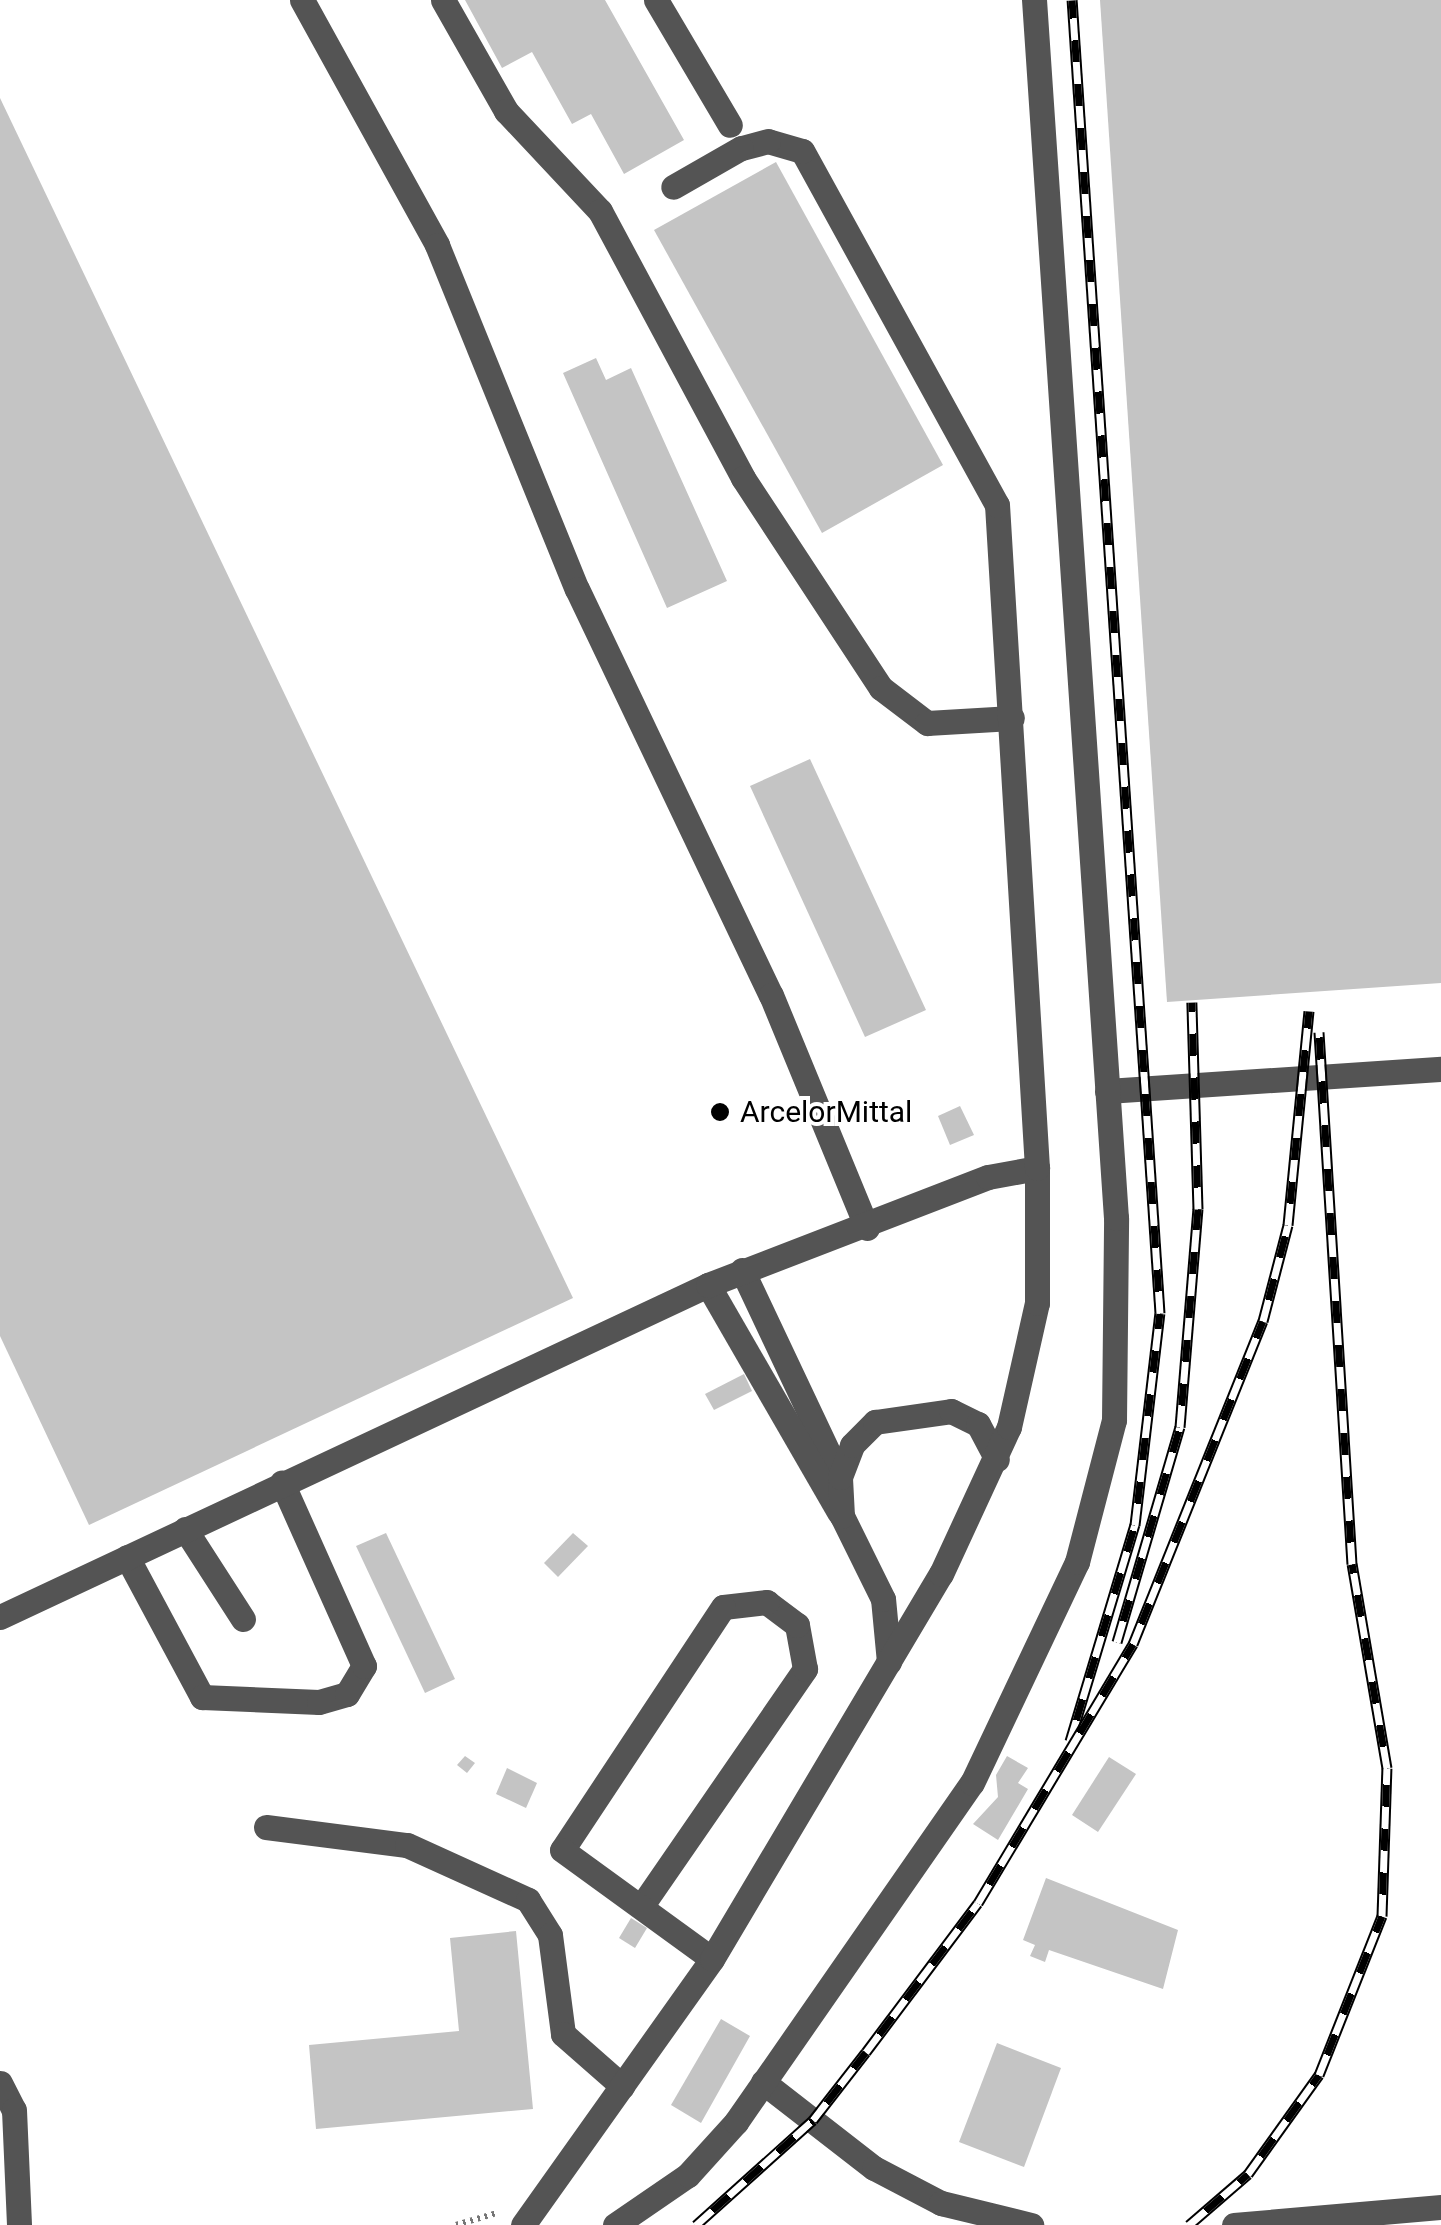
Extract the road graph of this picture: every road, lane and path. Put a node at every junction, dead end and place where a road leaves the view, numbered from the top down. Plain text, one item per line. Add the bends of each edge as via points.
1 (302, 0) edge
2 (443, 0) edge
3 (656, 0) edge
4 (1034, 0) edge
5 (730, 125) dead end
6 (674, 187) dead end
7 (1012, 718) junction
8 (1441, 1069) edge
9 (1107, 1091) junction
10 (1037, 1168) junction
11 (867, 1228) junction
12 (742, 1270) junction
13 (708, 1284) junction
14 (998, 1459) junction
15 (840, 1476) junction
16 (282, 1483) junction
17 (842, 1516) junction
18 (185, 1529) junction
19 (127, 1556) junction
20 (0, 1617) edge
21 (243, 1618) dead end
22 (889, 1664) junction
23 (266, 1828) dead end
24 (644, 1902) junction
25 (712, 1959) junction
26 (763, 2082) junction
27 (0, 2083) edge
28 (622, 2086) junction
29 (1441, 2207) edge
30 (19, 2225) edge
31 (523, 2225) edge
32 (614, 2225) edge
33 (1032, 2225) edge
34 (1234, 2225) edge

1 - 11 lane via 438,245 577,589 771,994
2 - 7 lane via 506,110 600,211 742,478 882,688 926,723
3 - 5 lane
4 - 9 lane
6 - 7 lane via 740,148 768,141 802,151 997,505
7 - 10 lane
8 - 9 lane
9 - 26 lane via 1114,1420 1076,1562 972,1783
10 - 11 lane via 988,1178
10 - 14 lane via 1034,1321
11 - 12 lane
12 - 13 lane
12 - 15 lane
13 - 16 lane
13 - 17 lane
14 - 15 lane via 978,1424 913,1410 875,1422
14 - 22 lane
15 - 17 lane
16 - 18 lane
16 - 19 lane via 364,1666 347,1694 319,1702 202,1698
17 - 22 lane via 883,1599
18 - 19 lane
18 - 21 lane
19 - 20 lane
22 - 25 lane
23 - 28 lane via 407,1845 528,1900 550,1935 563,2034
24 - 24 lane via 562,1850 723,1606 767,1602 797,1624 804,1668
24 - 25 lane
25 - 28 lane
26 - 32 lane via 688,2175
26 - 33 lane via 874,2168 941,2203
27 - 30 lane via 14,2110
28 - 31 lane
29 - 34 lane

